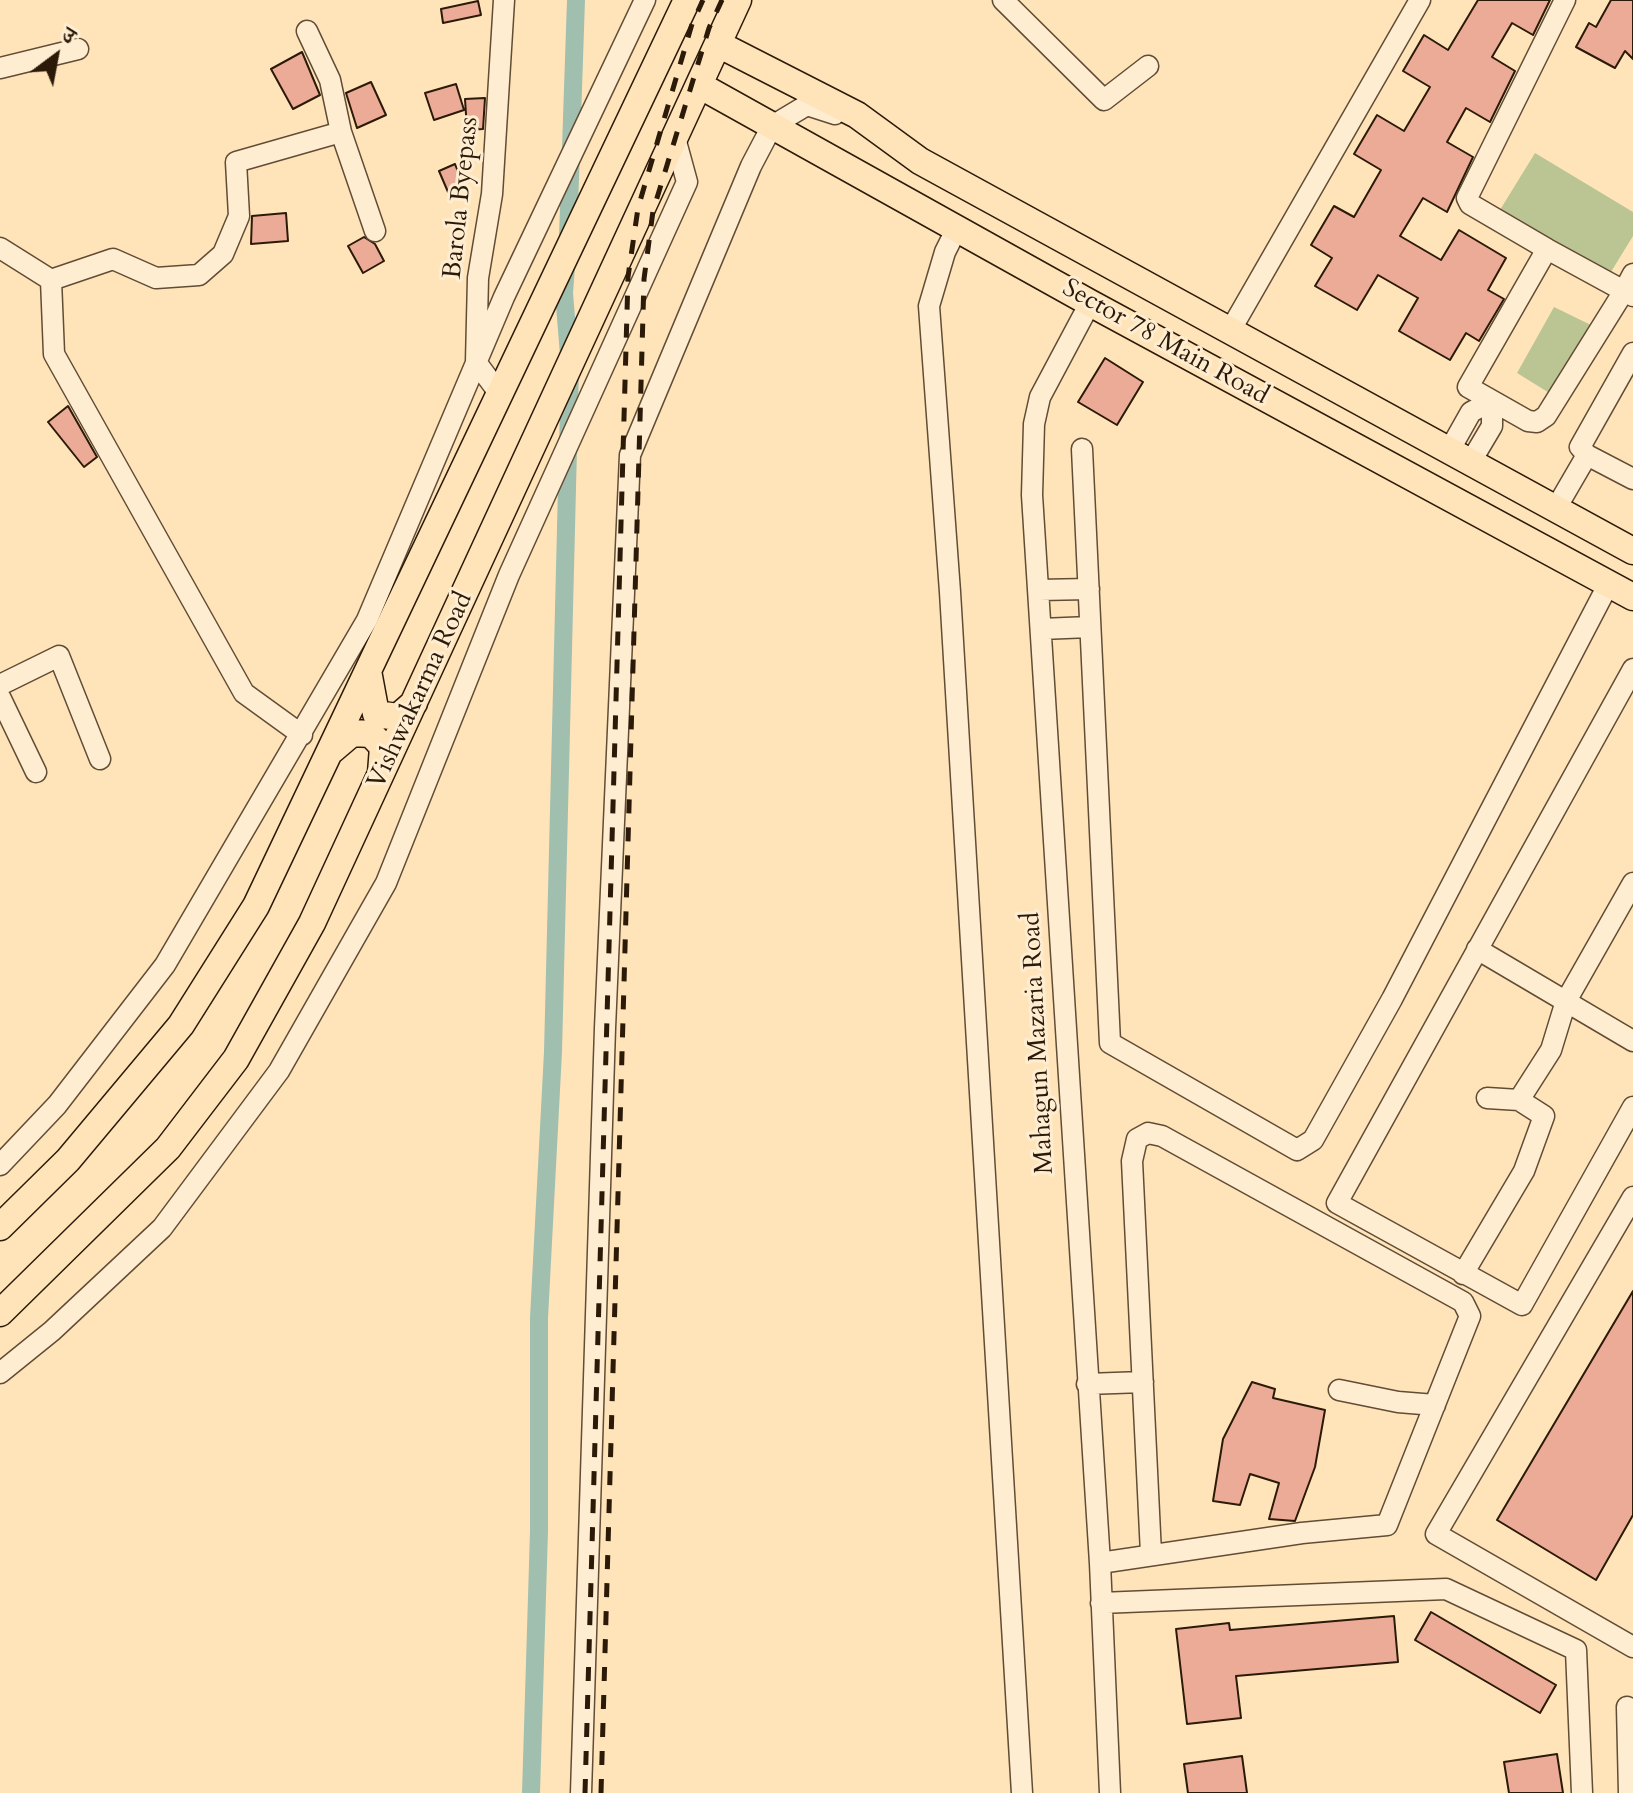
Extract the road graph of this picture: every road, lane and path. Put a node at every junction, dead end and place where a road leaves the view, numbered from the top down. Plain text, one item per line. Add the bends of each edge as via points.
1 (504, 0) edge
2 (645, 0) edge
3 (687, 0) edge
4 (738, 0) edge
5 (1003, 0) edge
6 (1420, 0) edge
7 (1565, 0) edge
8 (307, 31) dead end
9 (718, 44) junction
10 (78, 49) dead end
11 (1148, 66) dead end
12 (0, 68) edge
13 (699, 85) junction
14 (857, 115) junction
15 (772, 126) junction
16 (341, 132) junction
17 (675, 138) junction
18 (957, 228) junction
19 (375, 231) dead end
20 (0, 248) edge
21 (1547, 249) junction
22 (51, 280) junction
23 (1630, 287) edge
24 (1090, 303) junction
25 (1230, 331) junction
26 (1633, 353) edge
27 (476, 362) junction
28 (1341, 392) junction
29 (499, 393) junction
30 (1492, 401) junction
31 (1320, 427) junction
32 (1082, 449) dead end
33 (1587, 455) junction
34 (1459, 457) junction
35 (1633, 479) edge
36 (1555, 510) junction
37 (1633, 551) edge
38 (1609, 583) junction
39 (1089, 589) junction
40 (1039, 590) junction
41 (1633, 597) edge
42 (1090, 627) junction
43 (1041, 629) junction
44 (1633, 669) edge
45 (368, 671) junction
46 (0, 685) edge
47 (0, 697) edge
48 (414, 703) junction
49 (302, 735) junction
50 (330, 752) junction
51 (100, 759) dead end
52 (36, 772) dead end
53 (381, 775) junction
54 (1633, 883) edge
55 (1477, 949) junction
56 (1566, 1001) junction
57 (1633, 1041) edge
58 (1487, 1098) dead end
59 (1519, 1100) junction
60 (1633, 1107) edge
61 (0, 1165) edge
62 (1633, 1197) edge
63 (0, 1227) edge
64 (1463, 1274) junction
65 (0, 1313) edge
66 (0, 1373) edge
67 (1143, 1382) junction
68 (1087, 1384) junction
69 (1339, 1390) dead end
70 (1435, 1405) junction
71 (1151, 1554) junction
72 (1100, 1563) junction
73 (1101, 1603) junction
74 (1633, 1647) edge
75 (1633, 1710) edge
76 (581, 1793) edge
77 (1022, 1793) edge
78 (1110, 1793) edge
79 (1582, 1793) edge
80 (1629, 1793) edge

1 - 27 street, Barola Byepass via 492,194 478,278
2 - 27 street
3 - 29 main road
4 - 9 main road, Vishwakarma Road
5 - 11 street via 1104,100
6 - 25 street
7 - 21 street via 1467,198
8 - 16 street via 330,80
9 - 13 main road, Vishwakarma Road
9 - 14 main road, Sector 78 Main Road
10 - 12 street
13 - 15 main road, Sector 78 Main Road
13 - 17 main road, Vishwakarma Road
14 - 15 street via 807,105
14 - 25 main road, Sector 78 Main Road via 920,161
15 - 18 main road, Sector 78 Main Road
15 - 76 street via 630,455 605,1028
16 - 19 street
16 - 22 street via 236,162 239,216 223,254 199,275 156,278 113,259
17 - 48 main road, Vishwakarma Road
17 - 66 street via 687,182 509,575 386,883 279,1071 162,1228
18 - 24 main road, Sector 78 Main Road
18 - 77 street via 929,306
20 - 22 street
21 - 23 street
21 - 30 street via 1468,387
22 - 49 street via 54,354 244,693
23 - 30 street via 1546,416 1528,421
24 - 31 main road, Sector 78 Main Road
24 - 40 street, Mahagun Mazaria Road via 1049,375 1034,424 1032,495
25 - 28 main road, Sector 78 Main Road
26 - 33 street via 1583,438 1580,447
27 - 29 street
27 - 49 street via 367,620
28 - 31 main road via 1355,411 1343,425
28 - 34 main road, Sector 78 Main Road
29 - 45 main road
30 - 34 street via 1471,412
31 - 38 main road, Sector 78 Main Road
32 - 39 street
33 - 35 street
33 - 36 street
34 - 36 main road, Sector 78 Main Road
36 - 37 main road, Sector 78 Main Road
38 - 41 main road, Sector 78 Main Road
38 - 42 street via 1392,999 1313,1140 1297,1150 1110,1043
39 - 40 street
39 - 42 street
40 - 43 street, Mahagun Mazaria Road
42 - 43 street
43 - 68 street, Mahagun Mazaria Road
44 - 55 street
45 - 48 main road via 376,714 398,717
45 - 50 main road
46 - 51 street via 59,656
47 - 52 street
48 - 53 main road, Vishwakarma Road
49 - 61 street via 165,965 57,1105
50 - 53 main road via 352,733 371,734 383,747
50 - 63 main road via 256,906 181,1025 68,1160
53 - 65 main road, Vishwakarma Road via 312,923 236,1059 168,1148
54 - 56 street
55 - 56 street
55 - 64 street via 1337,1203
56 - 57 street
56 - 59 street via 1551,1050
58 - 59 street
59 - 64 street via 1544,1116 1524,1171
60 - 64 street via 1522,1305
62 - 74 street via 1436,1534
67 - 68 street
67 - 70 street via 1132,1161 1137,1139 1148,1133 1463,1302 1470,1316
67 - 71 street
68 - 72 street, Mahagun Mazaria Road
69 - 70 street
70 - 71 street via 1387,1525
71 - 72 street
72 - 73 street, Mahagun Mazaria Road
73 - 78 street, Mahagun Mazaria Road
73 - 79 street via 1446,1589 1576,1650
75 - 80 street via 1627,1707

